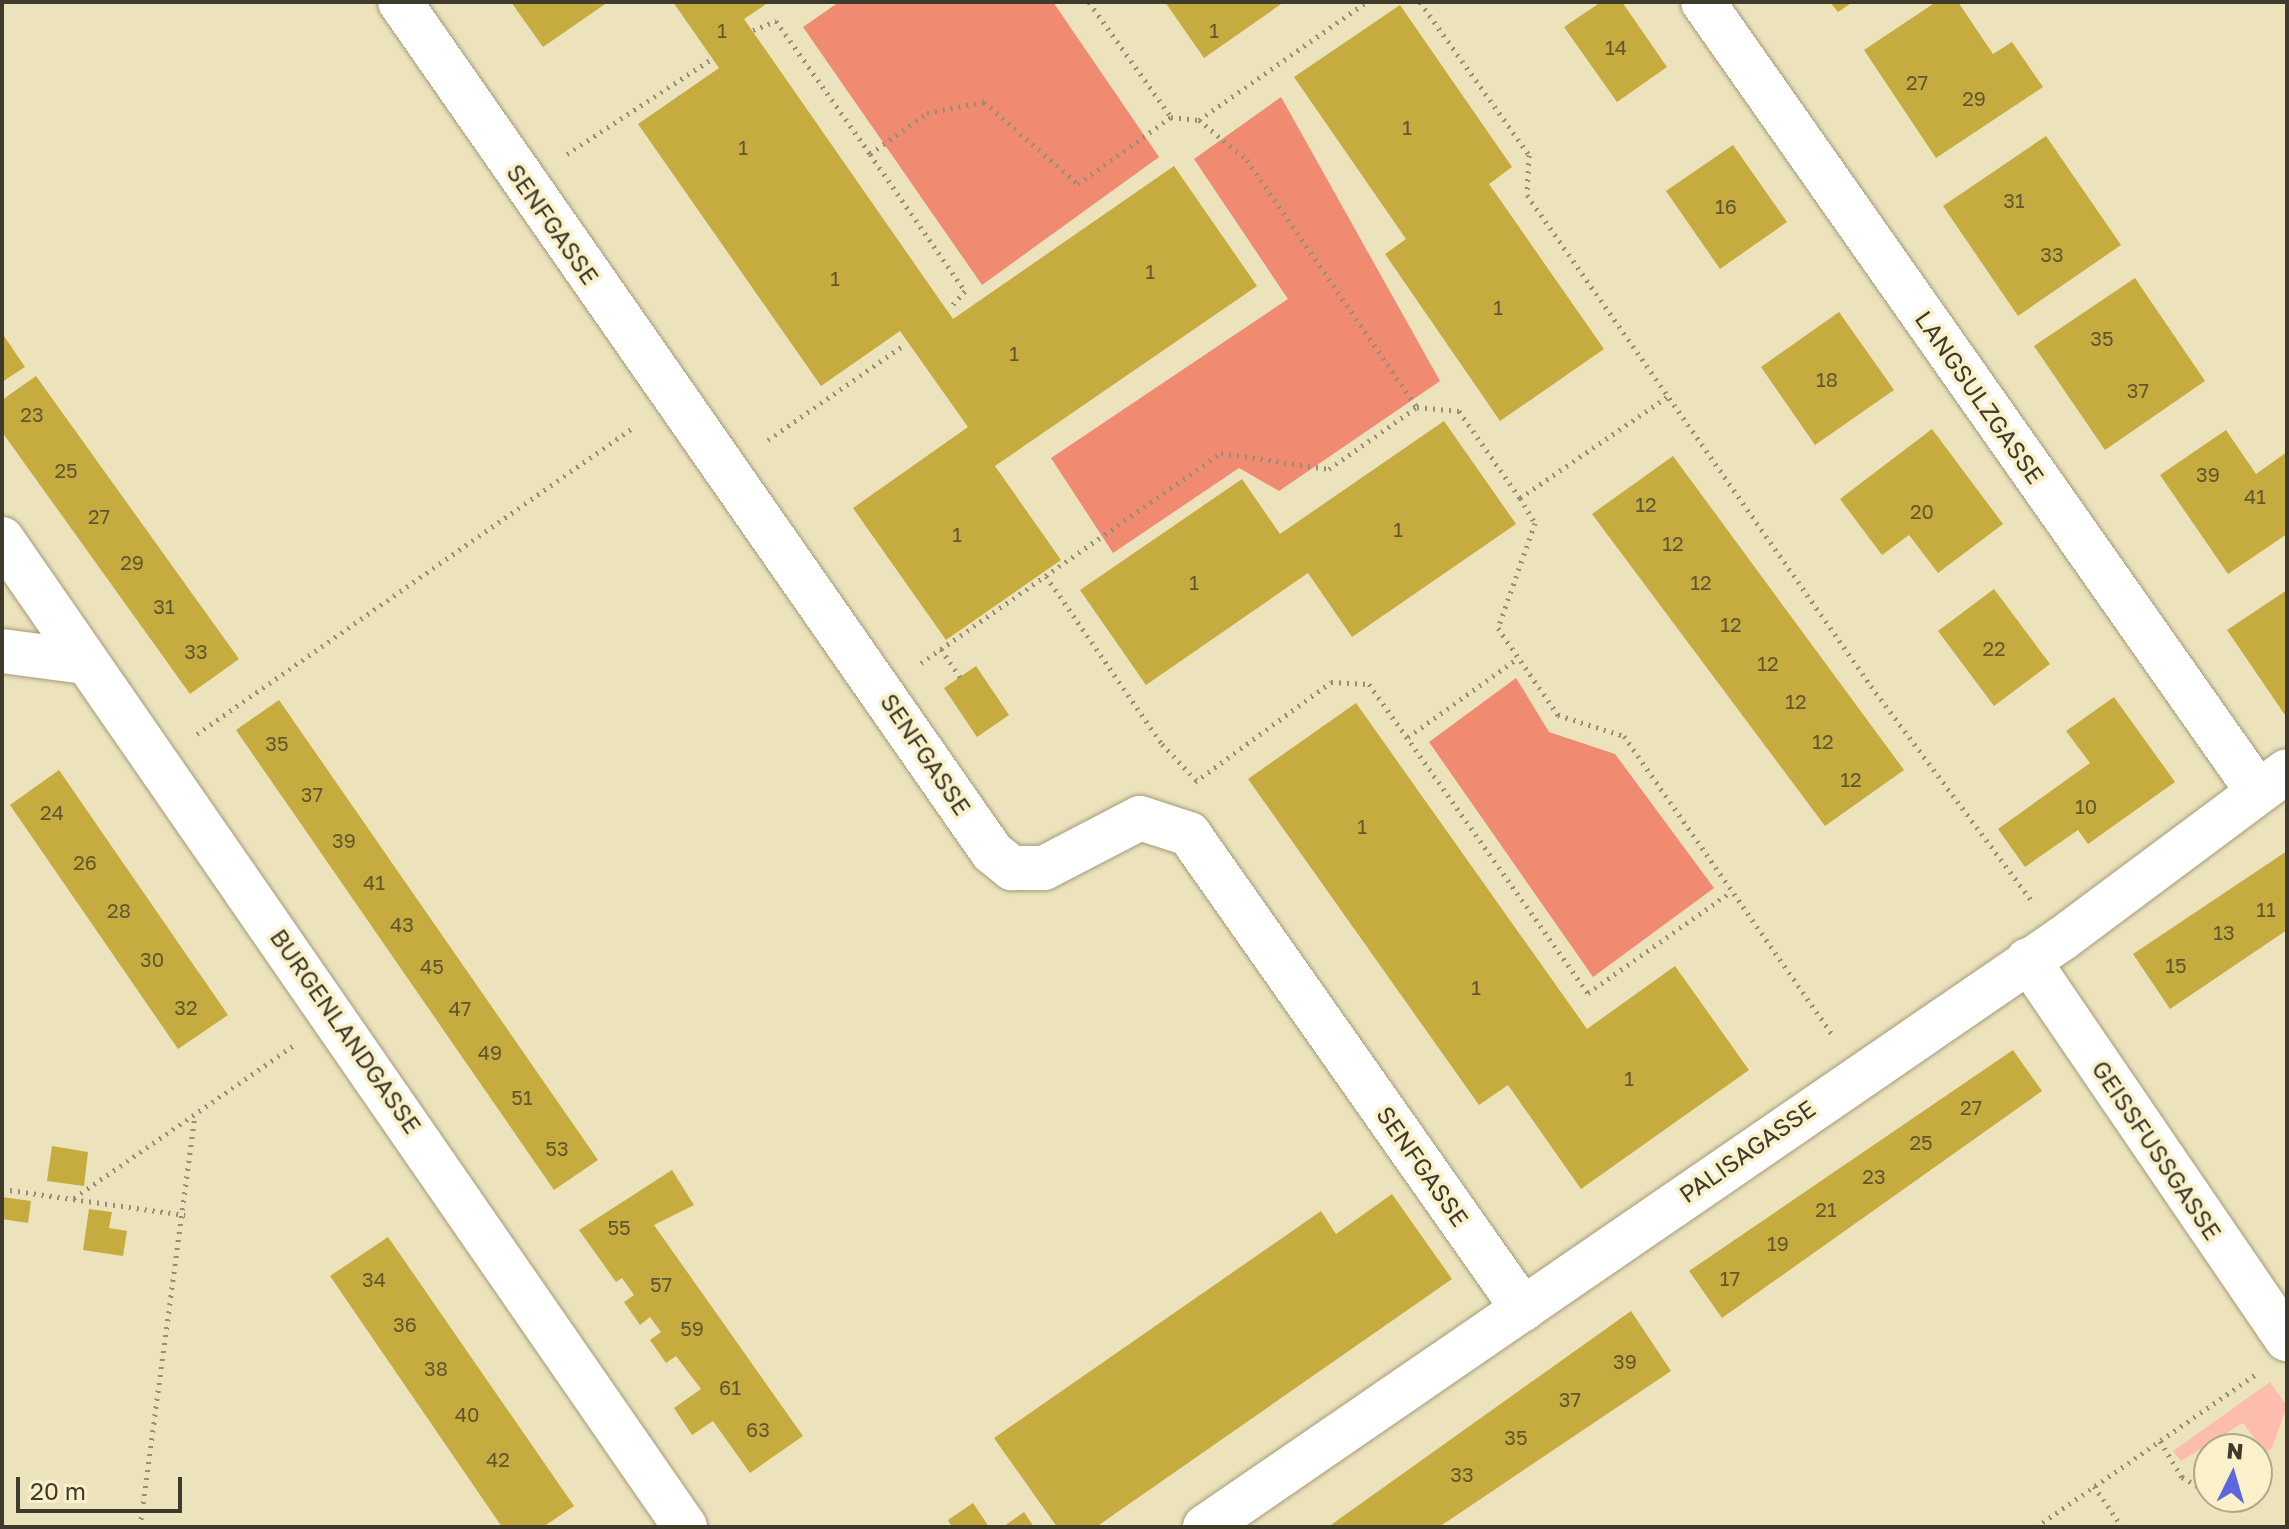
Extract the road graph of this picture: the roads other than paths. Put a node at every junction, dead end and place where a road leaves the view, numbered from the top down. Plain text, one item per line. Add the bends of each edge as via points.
1 (400, 2) edge
2 (1703, 2) edge
3 (2, 539) edge
4 (2, 651) edge
5 (86, 662) junction
6 (2272, 781) edge
7 (2045, 949) junction
8 (1523, 1309) junction
9 (2274, 1355) edge
10 (685, 1527) edge
11 (1205, 1527) edge

1 - 8 street, SENFGASSE via 992,852 1012,868 1064,861 1140,818 1165,821 1197,845
2 - 6 street, LANGSULZGASSE
3 - 5 street, BURGENLANDGASSE
4 - 5 street
5 - 10 street, BURGENLANDGASSE
6 - 7 street, PALISAGASSE
7 - 8 street, PALISAGASSE via 1859,1072
7 - 9 street, GEISSFUSSGASSE
8 - 11 street, PALISAGASSE

